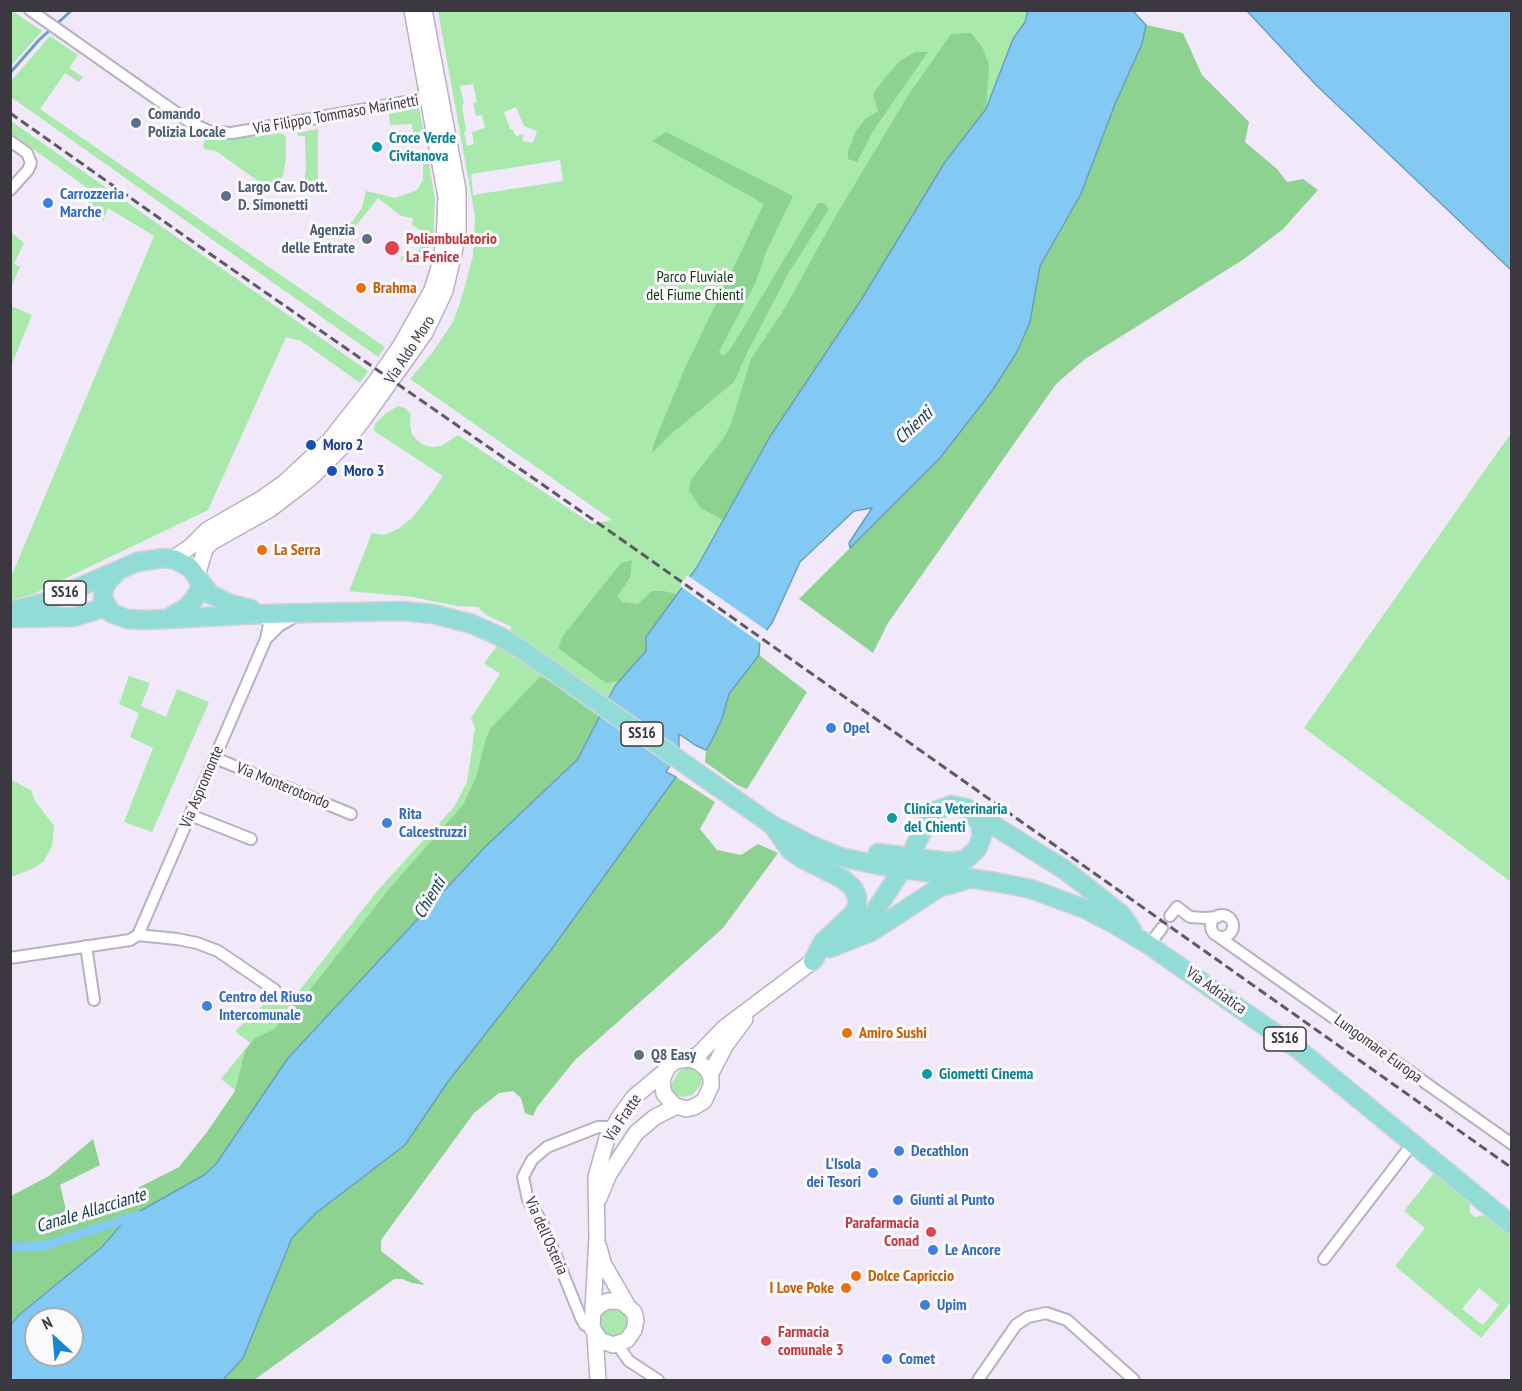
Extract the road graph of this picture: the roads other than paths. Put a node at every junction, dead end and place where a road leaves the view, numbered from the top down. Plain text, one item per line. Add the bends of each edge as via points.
1 (30, 10) edge
2 (424, 10) edge
3 (412, 11) edge
4 (423, 38) junction
5 (428, 98) junction
6 (442, 135) junction
7 (10, 141) edge
8 (10, 190) edge
9 (172, 559) junction
10 (118, 572) junction
11 (198, 579) junction
12 (106, 607) junction
13 (10, 611) edge
14 (330, 613) junction
15 (263, 614) junction
16 (302, 614) junction
17 (10, 618) edge
18 (167, 618) junction
19 (266, 639) junction
20 (215, 758) junction
21 (971, 811) junction
22 (351, 814) dead end
23 (190, 815) junction
24 (767, 822) junction
25 (250, 839) dead end
26 (914, 848) dead end
27 (840, 857) junction
28 (898, 876) dead end
29 (974, 879) junction
30 (1174, 912) dead end
31 (1218, 916) junction
32 (1162, 928) dead end
33 (1233, 931) junction
34 (138, 935) junction
35 (1219, 937) junction
36 (1143, 941) junction
37 (86, 946) junction
38 (830, 948) junction
39 (1244, 956) junction
40 (10, 958) edge
41 (813, 961) junction
42 (275, 990) dead end
43 (94, 1000) dead end
44 (753, 1008) junction
45 (690, 1059) junction
46 (664, 1072) junction
47 (710, 1075) junction
48 (676, 1106) junction
49 (614, 1127) junction
50 (1413, 1143) junction
51 (1512, 1144) edge
52 (596, 1210) junction
53 (1512, 1225) edge
54 (597, 1237) junction
55 (1324, 1259) dead end
56 (626, 1304) junction
57 (593, 1324) junction
58 (621, 1342) junction
59 (598, 1374) edge
60 (658, 1380) edge
61 (978, 1380) edge
62 (1134, 1380) edge

1 - 5 street, Via Filippo Tommaso Marinetti via 191,123 211,132 232,133
2 - 3 street via 417,15
2 - 4 street, Via Aldo Moro
3 - 4 street, Via Aldo Moro
4 - 5 street, Via Aldo Moro
4 - 6 street, Via Aldo Moro
5 - 6 street, Via Aldo Moro
6 - 9 street, Via Aldo Moro via 446,197 440,264 432,290 401,345 347,419 309,461 261,499 207,530
6 - 11 street, Via Aldo Moro via 458,190 458,235 445,291 425,333 331,458 276,505 212,542 205,549
7 - 8 street via 27,153 31,163
9 - 10 main road, SS16 via 137,562
9 - 11 main road, SS16
10 - 12 main road, SS16 via 104,588
10 - 13 main road, SS16 via 43,603
11 - 14 main road, SS16 via 207,592 245,608
11 - 18 main road via 199,591 194,599
12 - 17 main road, SS16 via 74,617
12 - 18 main road, SS16 via 127,619
14 - 16 main road, SS16
14 - 24 main road, SS16 via 385,611 439,615 486,629
15 - 16 main road, SS16
15 - 18 main road, SS16
15 - 19 street via 269,624
16 - 19 street, Via Aspromonte via 279,626
19 - 20 street, Via Aspromonte
20 - 22 street, Via Monterotondo
20 - 23 street, Via Aspromonte
21 - 26 main road via 955,805 939,808
21 - 27 main road via 980,823 982,836 977,849 965,860 949,862 863,853
21 - 36 main road via 1088,887 1121,914
23 - 25 street
23 - 34 street, Via Aspromonte
24 - 27 main road, SS16
24 - 41 main road via 790,850 843,879 857,896 853,915 823,942
27 - 29 main road, SS16
28 - 38 main road via 873,914
29 - 36 main road, Via Adriatica / SS16 via 1058,898
29 - 38 main road via 940,887 871,932
30 - 31 street via 1205,918
31 - 33 street via 1230,918
31 - 35 street via 1211,926
32 - 36 street
33 - 35 street
33 - 39 street
34 - 37 street via 130,940
34 - 42 street via 185,940 218,951
35 - 39 street, Lungomare Europa
36 - 50 main road, Via Adriatica / SS16 via 1299,1050
37 - 40 street
37 - 43 street
38 - 41 main road
39 - 51 street, Lungomare Europa
41 - 44 street, Via Fratte
44 - 45 street, Via Fratte
44 - 47 street, Via Fratte via 725,1046
45 - 46 street, Via Fratte via 675,1061
45 - 47 street via 701,1063
46 - 48 street, Via Fratte via 663,1092
46 - 49 street, Via Fratte via 634,1097
47 - 48 street, Via Fratte via 711,1086 704,1101 690,1108
48 - 52 street, Via Fratte via 636,1133 609,1174
49 - 52 street, Via Fratte via 598,1165
49 - 57 street, Via dell'Osteria via 598,1127 547,1147 532,1160 523,1177 528,1200 548,1234 581,1318 585,1325
50 - 53 main road, Via Adriatica / SS16
50 - 55 street
52 - 54 street, Via Fratte
54 - 56 street, Via Fratte via 603,1263
54 - 57 street, Via Fratte
56 - 57 street via 615,1300 601,1304
56 - 58 street, Via Fratte via 636,1320 635,1327
57 - 58 street via 605,1343
57 - 59 street, Via Fratte
58 - 59 street, Via Fratte via 604,1355
58 - 60 street via 627,1358
61 - 62 street via 1016,1325 1046,1313 1067,1320

